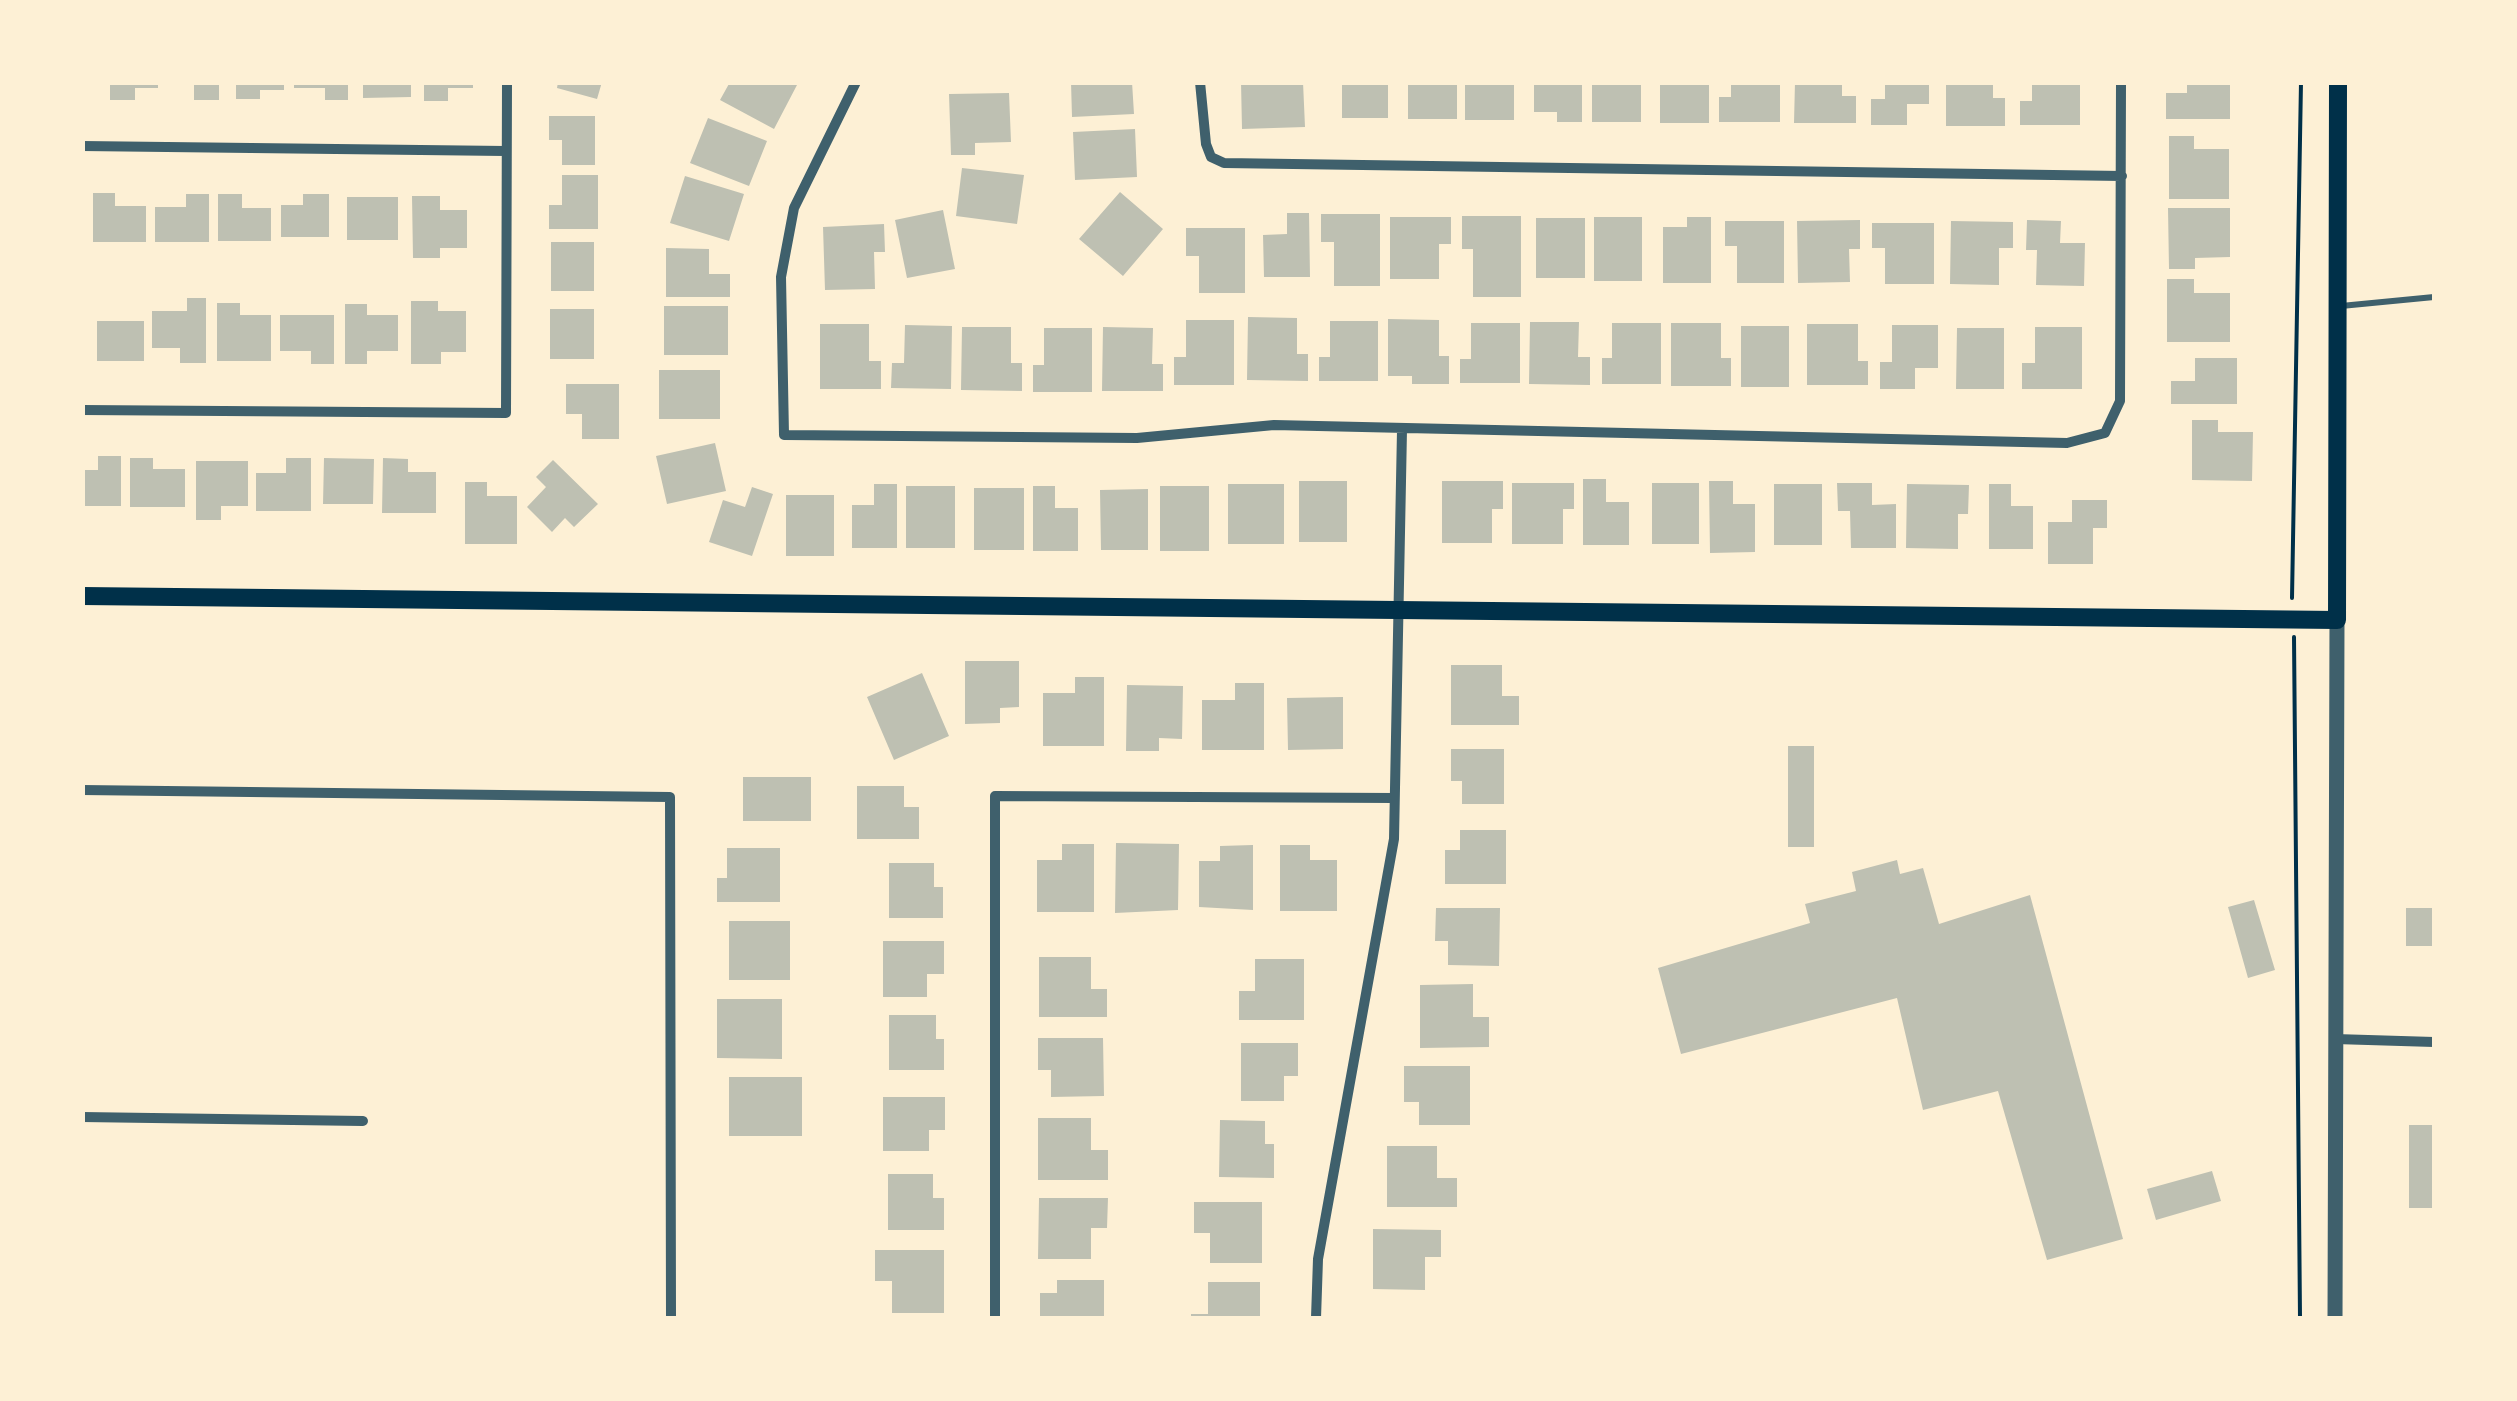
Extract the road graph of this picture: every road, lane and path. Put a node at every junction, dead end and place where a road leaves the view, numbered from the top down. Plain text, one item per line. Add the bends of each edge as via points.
1 (507, 82) edge
2 (856, 82) edge
3 (1200, 82) edge
4 (2121, 82) edge
5 (2302, 82) edge
6 (2338, 82) edge
7 (82, 146) edge
8 (505, 151) junction
9 (2122, 176) junction
10 (2434, 297) edge
11 (2338, 307) junction
12 (82, 410) edge
13 (1402, 430) junction
14 (82, 596) edge
15 (1400, 610) junction
16 (2292, 619) junction
17 (2337, 620) junction
18 (82, 790) edge
19 (1394, 798) junction
20 (2335, 1039) junction
21 (2434, 1042) edge
22 (82, 1116) edge
23 (363, 1121) dead end
24 (672, 1318) edge
25 (994, 1318) edge
26 (1316, 1318) edge
27 (2300, 1318) edge
28 (2335, 1318) edge

1 - 8 street
2 - 13 street via 794,208 781,277 784,435 1138,438 1274,426
3 - 9 street via 1206,144 1224,163
4 - 9 street
5 - 16 path
6 - 11 main road
7 - 8 street
8 - 12 street via 506,413
9 - 13 street via 2120,401 2105,434 2086,440
10 - 11 lane
11 - 17 main road
13 - 15 street
14 - 15 main road
15 - 16 main road
15 - 19 street
16 - 17 main road
16 - 27 path
17 - 20 street
18 - 24 street via 670,797
19 - 25 street via 994,796
19 - 26 street via 1394,839 1318,1258
20 - 21 street
20 - 28 street
22 - 23 street

